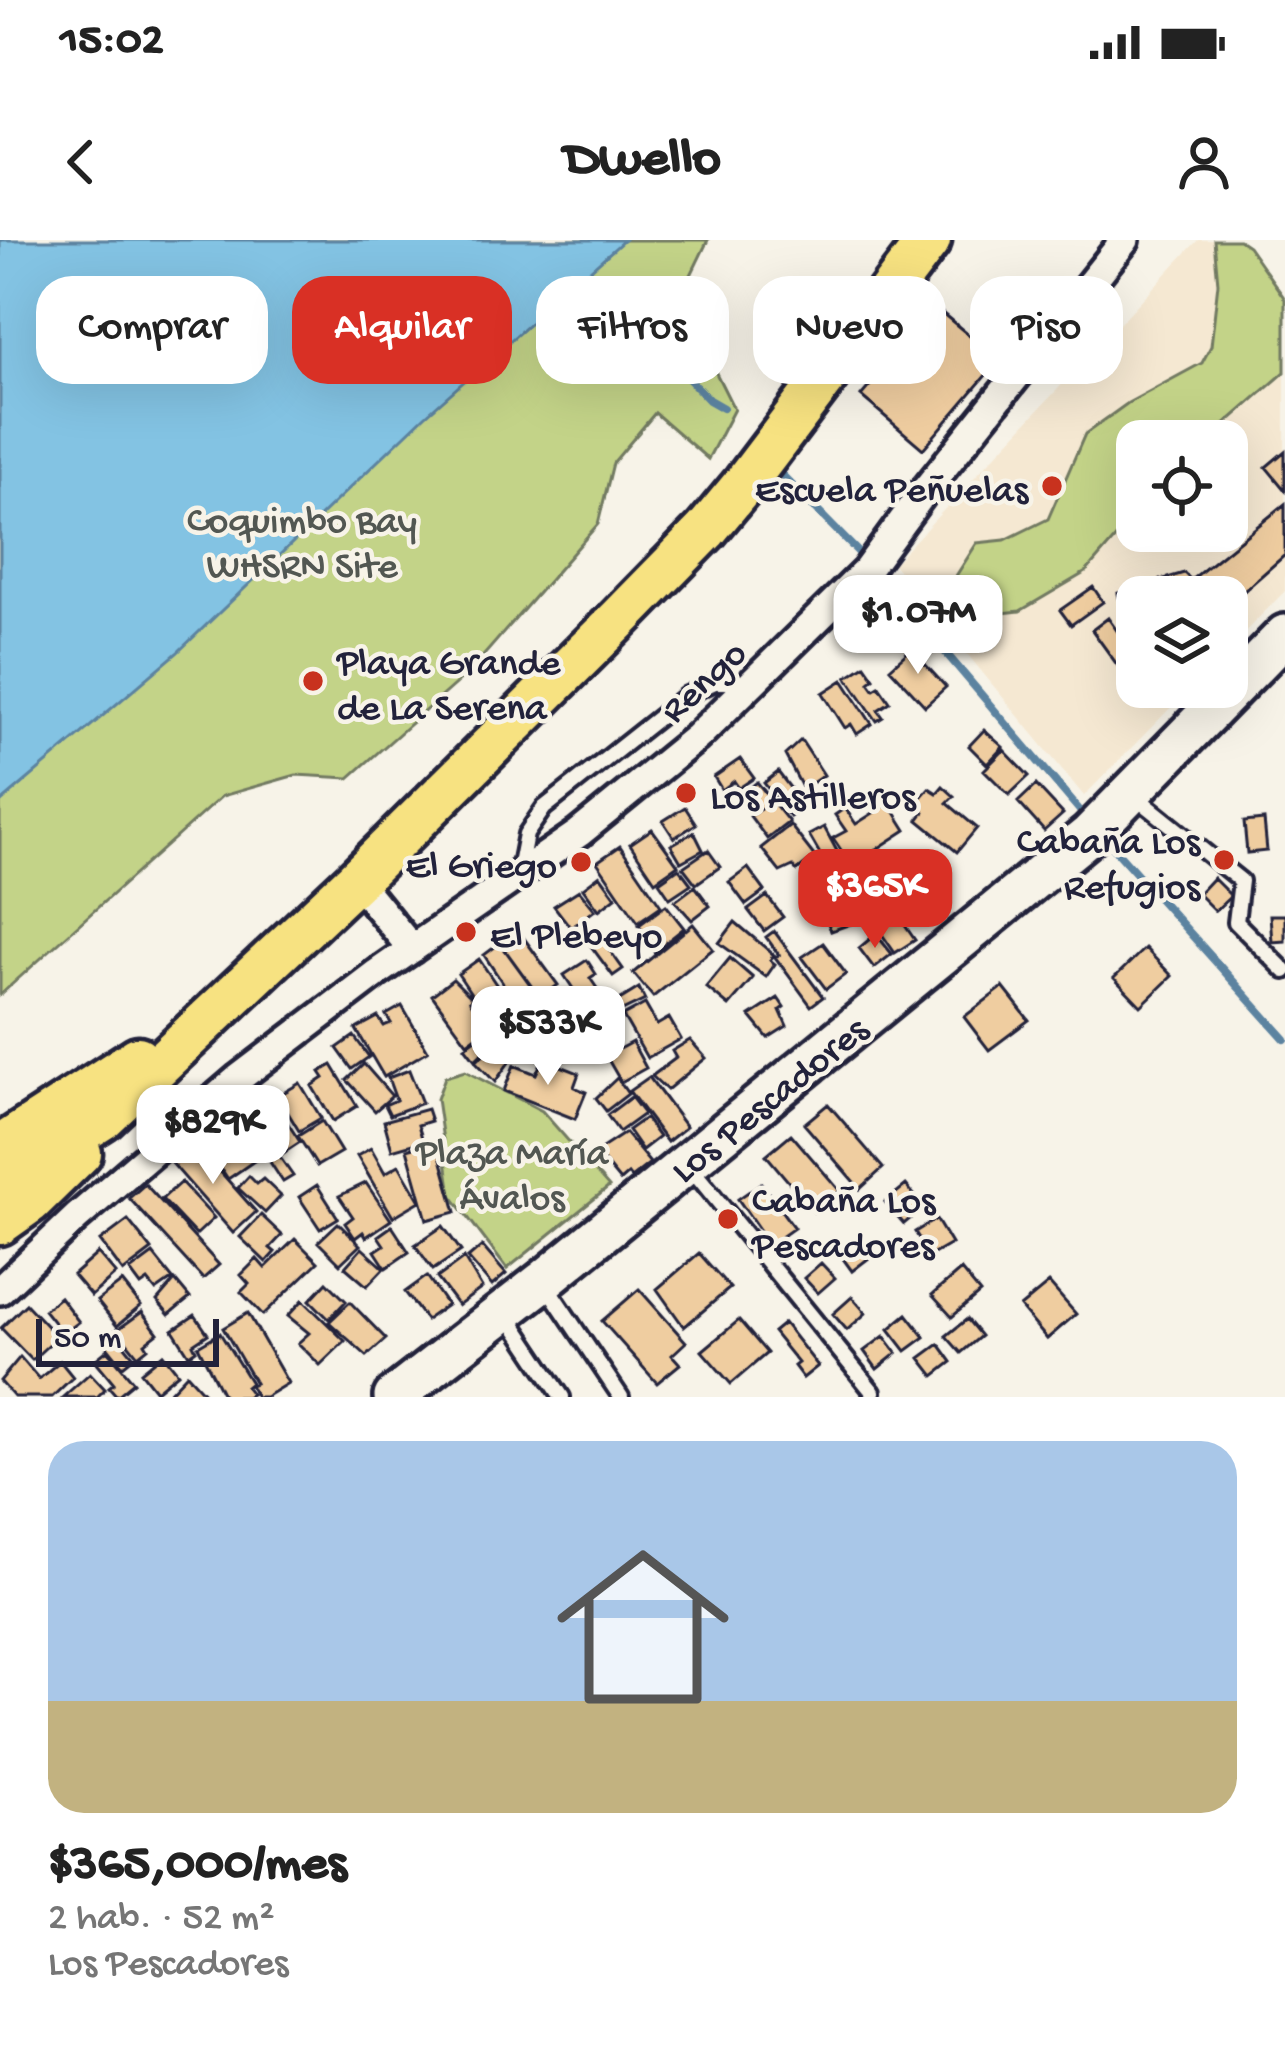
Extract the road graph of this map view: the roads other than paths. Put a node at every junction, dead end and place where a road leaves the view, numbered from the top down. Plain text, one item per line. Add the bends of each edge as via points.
1 (929, 240) edge
2 (1125, 240) edge
3 (1285, 635) edge
4 (755, 683) junction
5 (1132, 794) junction
6 (519, 875) junction
7 (356, 880) junction
8 (412, 949) junction
9 (1285, 971) edge
10 (238, 990) junction
11 (103, 1118) junction
12 (0, 1147) edge
13 (686, 1162) junction
14 (0, 1184) edge
15 (0, 1222) edge
16 (543, 1281) junction
17 (0, 1290) edge
18 (505, 1311) junction
19 (873, 1392) dead end
20 (394, 1397) edge
21 (562, 1397) edge
22 (621, 1397) edge

1 - 7 main road via 706,530
2 - 4 street, Rengo via 866,572
3 - 5 street, Los Pescadores
4 - 6 street, Rengo via 637,788
4 - 6 lane via 715,682 687,694 544,808 526,834
5 - 9 lane via 1241,881 1236,922
5 - 13 street, Los Pescadores
6 - 8 street, Rengo
7 - 8 street
7 - 10 main road
8 - 17 street, Rengo via 239,1078
10 - 11 main road
10 - 12 main road
11 - 14 main road
11 - 15 main road via 59,1175
13 - 16 street, Los Pescadores
13 - 19 lane
16 - 18 street, Los Pescadores
16 - 22 lane
18 - 20 street, Los Pescadores
18 - 21 lane

